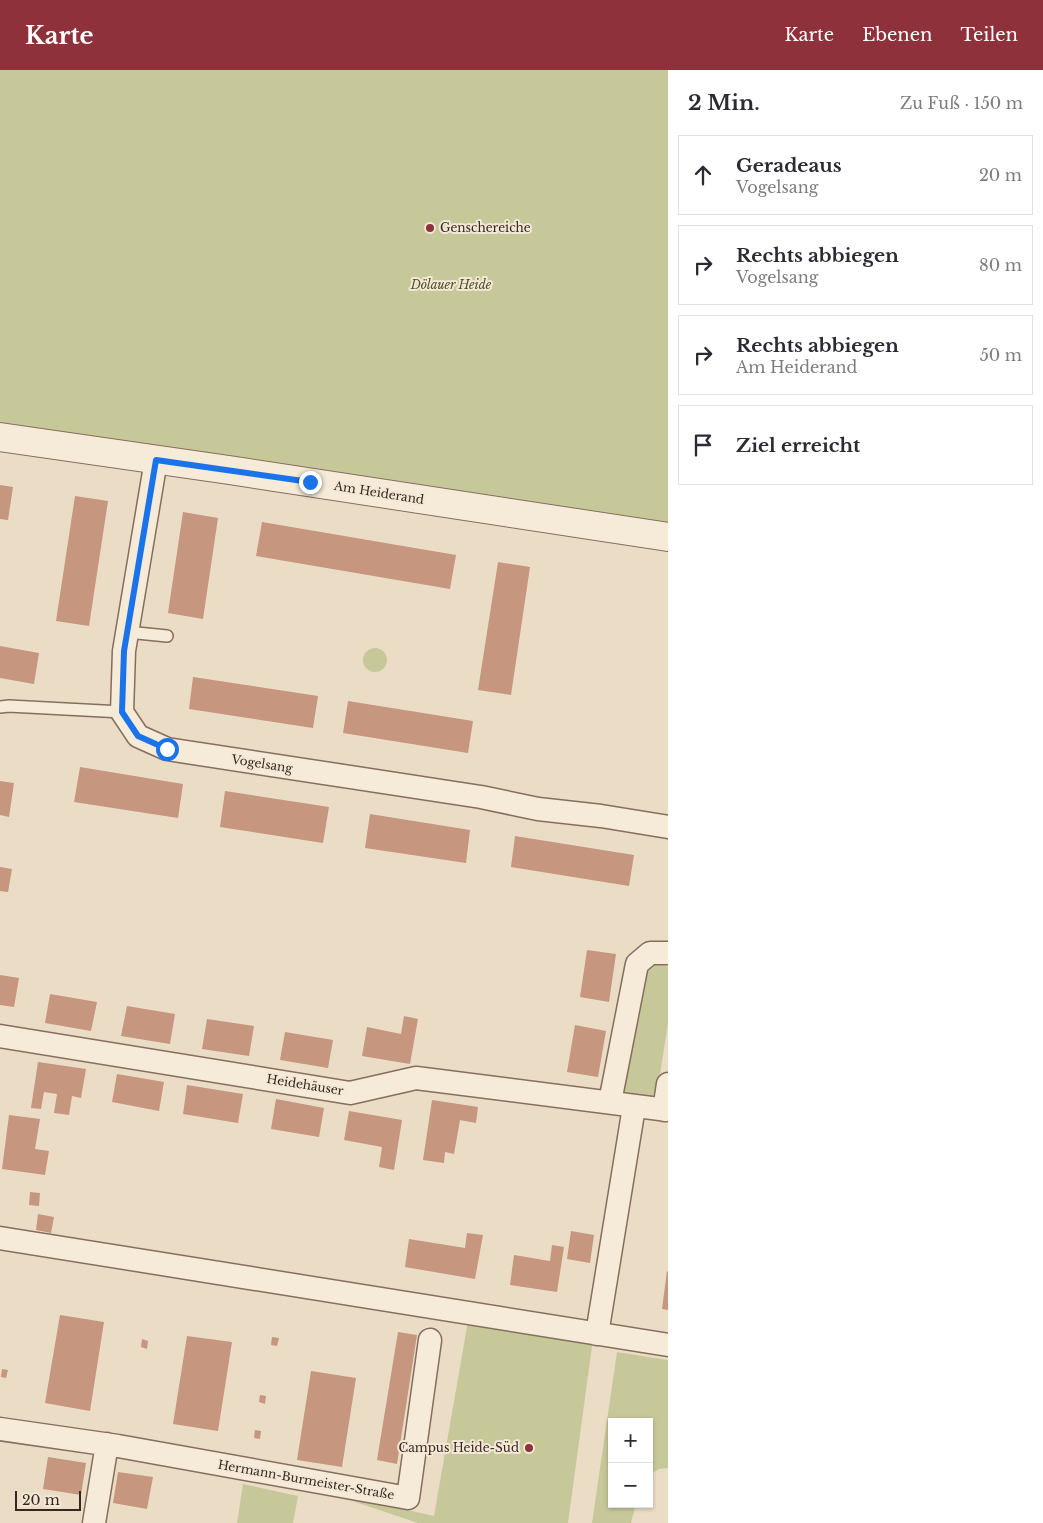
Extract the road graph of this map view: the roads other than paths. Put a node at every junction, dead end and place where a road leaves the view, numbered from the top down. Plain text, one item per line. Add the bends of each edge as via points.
1 (0, 437) edge
2 (156, 460) junction
3 (668, 537) edge
4 (127, 632) junction
5 (166, 636) dead end
6 (0, 707) edge
7 (122, 712) junction
8 (668, 827) edge
9 (668, 953) edge
10 (0, 1036) edge
11 (668, 1084) edge
12 (610, 1102) junction
13 (634, 1107) junction
14 (666, 1110) edge
15 (0, 1238) edge
16 (597, 1334) junction
17 (430, 1340) dead end
18 (668, 1345) edge
19 (0, 1429) edge
20 (107, 1444) junction
21 (94, 1523) edge

1 - 2 street, Am Heiderand
2 - 3 street, Am Heiderand
2 - 4 street
4 - 5 lane
4 - 7 street
6 - 7 lane
7 - 8 street, Vogelsang via 138,736 167,749
9 - 12 street via 650,953 637,964
10 - 12 street, Heidehäuser via 350,1093 416,1078
11 - 14 street, Heidehäuser
12 - 13 street, Heidehäuser
13 - 14 street, Heidehäuser
13 - 16 street
15 - 16 street
16 - 18 street
17 - 20 street, Hermann-Burmeister-Straße via 408,1498
19 - 20 street, Hermann-Burmeister-Straße
20 - 21 street

